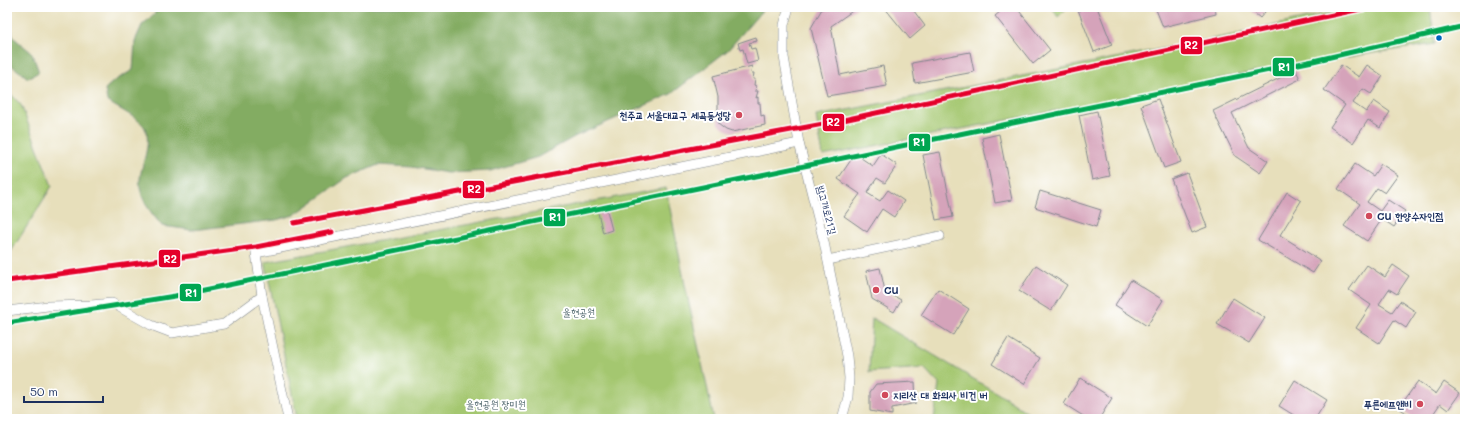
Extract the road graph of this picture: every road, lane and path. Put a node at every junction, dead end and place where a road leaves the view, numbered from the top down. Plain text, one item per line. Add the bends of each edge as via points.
1 (789, 7) edge
2 (798, 143) junction
3 (940, 236) dead end
4 (828, 260) junction
5 (262, 296) junction
6 (7, 311) edge
7 (288, 419) edge
8 (842, 419) edge

1 - 2 street, 밤고개로21길 via 784,25 784,57
2 - 4 street, 밤고개로21길
2 - 5 street via 256,253
3 - 4 street
4 - 8 street, 밤고개로21길 via 849,378 848,397
5 - 6 street via 224,324 172,333 151,325 112,302
5 - 7 street

